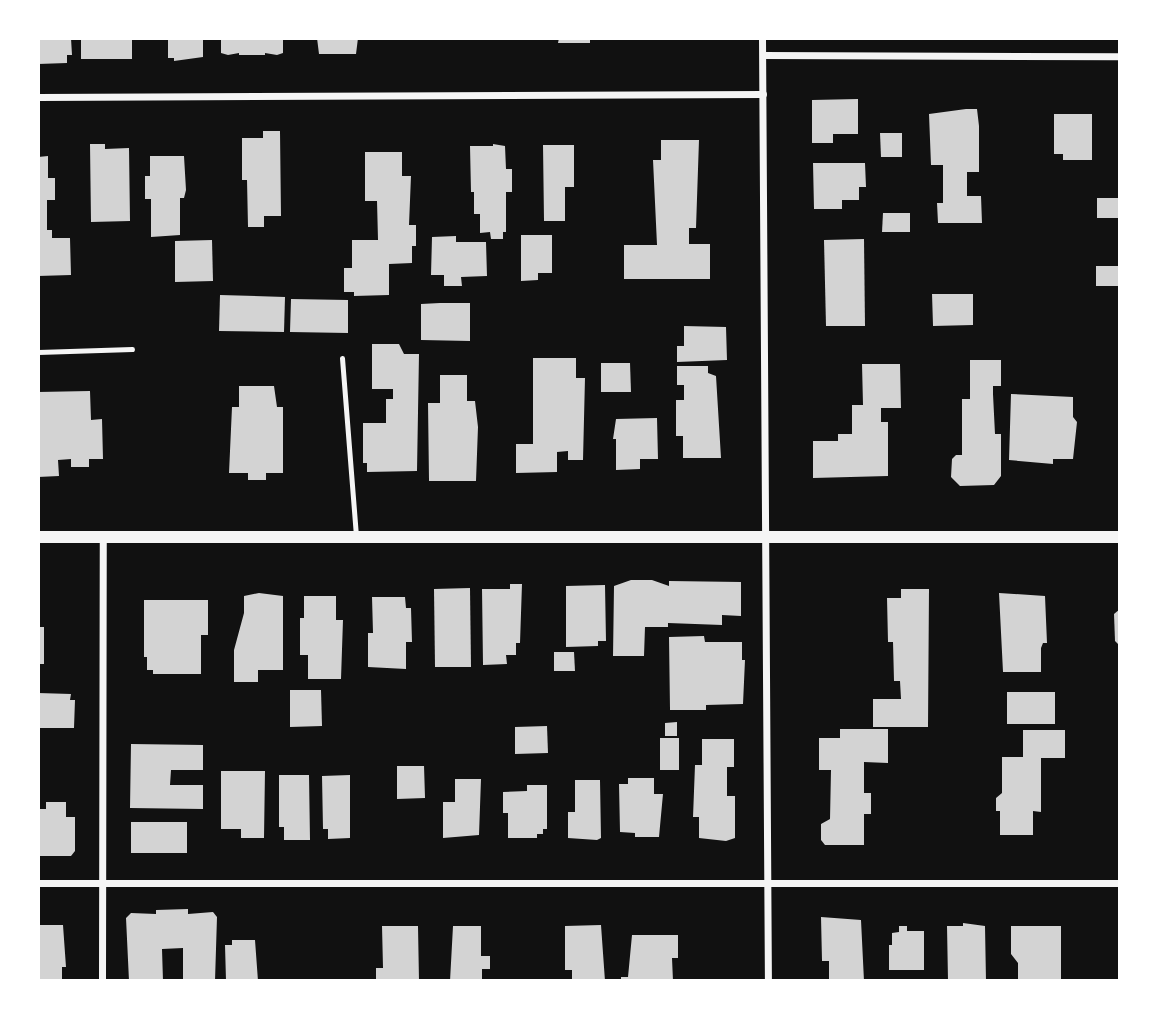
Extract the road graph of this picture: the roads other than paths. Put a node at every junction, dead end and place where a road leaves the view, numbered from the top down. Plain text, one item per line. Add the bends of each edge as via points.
1 (762, 38) edge
2 (763, 55) junction
3 (1119, 56) edge
4 (763, 94) junction
5 (38, 97) edge
6 (132, 349) dead end
7 (38, 352) edge
8 (342, 358) dead end
9 (764, 536) junction
10 (38, 537) edge
11 (1119, 537) edge
12 (103, 539) junction
13 (356, 539) junction
14 (38, 883) edge
15 (102, 883) junction
16 (1119, 883) edge
17 (768, 884) junction
18 (102, 981) edge
19 (768, 981) edge

1 - 2 street
2 - 3 street
2 - 4 street
4 - 5 street
4 - 9 street
6 - 7 lane
8 - 13 lane
9 - 11 street
9 - 13 street
9 - 17 street
10 - 12 street
12 - 13 street
12 - 15 street
14 - 15 street
15 - 17 street
15 - 18 street
16 - 17 street
17 - 19 street

